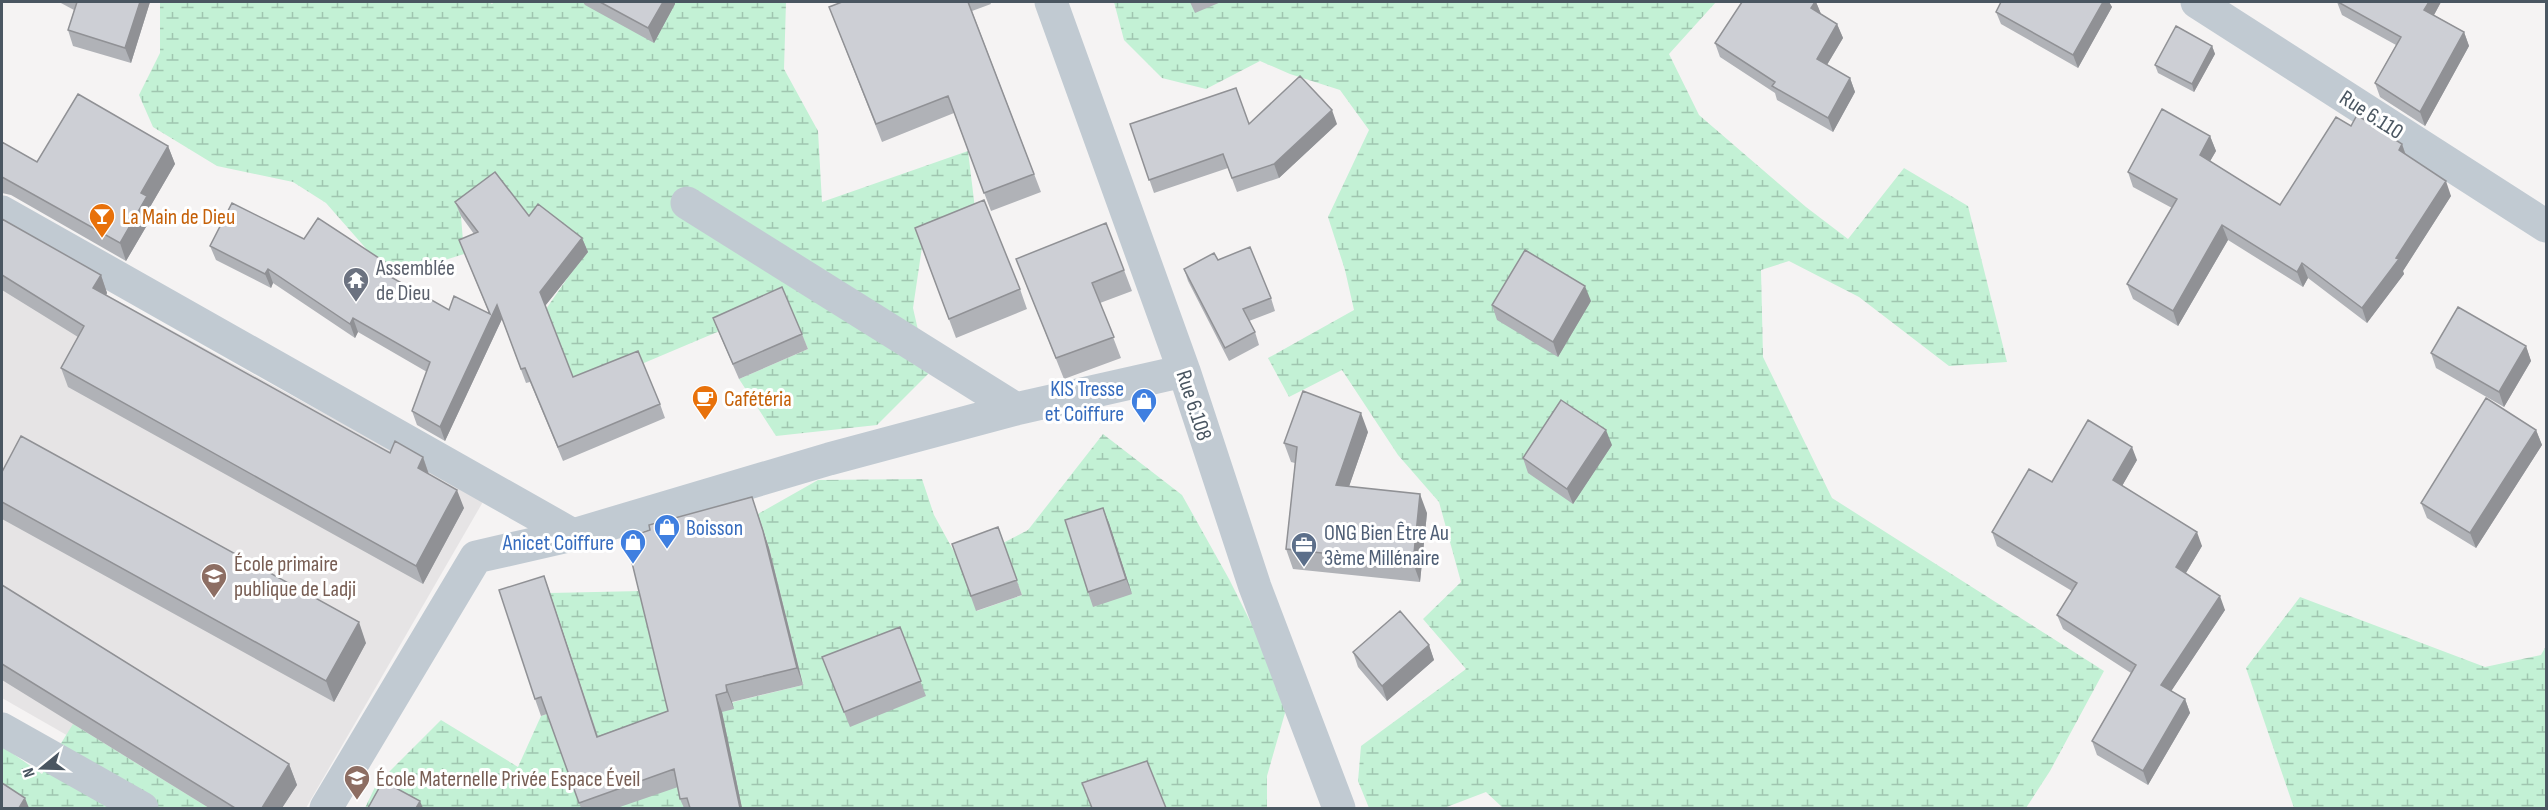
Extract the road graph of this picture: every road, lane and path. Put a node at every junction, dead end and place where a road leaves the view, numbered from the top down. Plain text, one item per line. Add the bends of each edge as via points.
1 (1051, 2) edge
2 (2197, 2) edge
3 (687, 203) dead end
4 (2, 212) edge
5 (2547, 226) edge
6 (1184, 371) junction
7 (1016, 409) junction
8 (573, 535) junction
9 (2, 729) edge
10 (142, 808) edge
11 (326, 808) edge
12 (1339, 808) edge

1 - 6 street, Rue 6.108
2 - 5 street, Rue 6.110
3 - 7 street
4 - 8 street
6 - 7 street
6 - 12 street, Rue 6.108 via 1255,587
7 - 8 street via 829,459
8 - 11 street via 476,557
9 - 10 street

